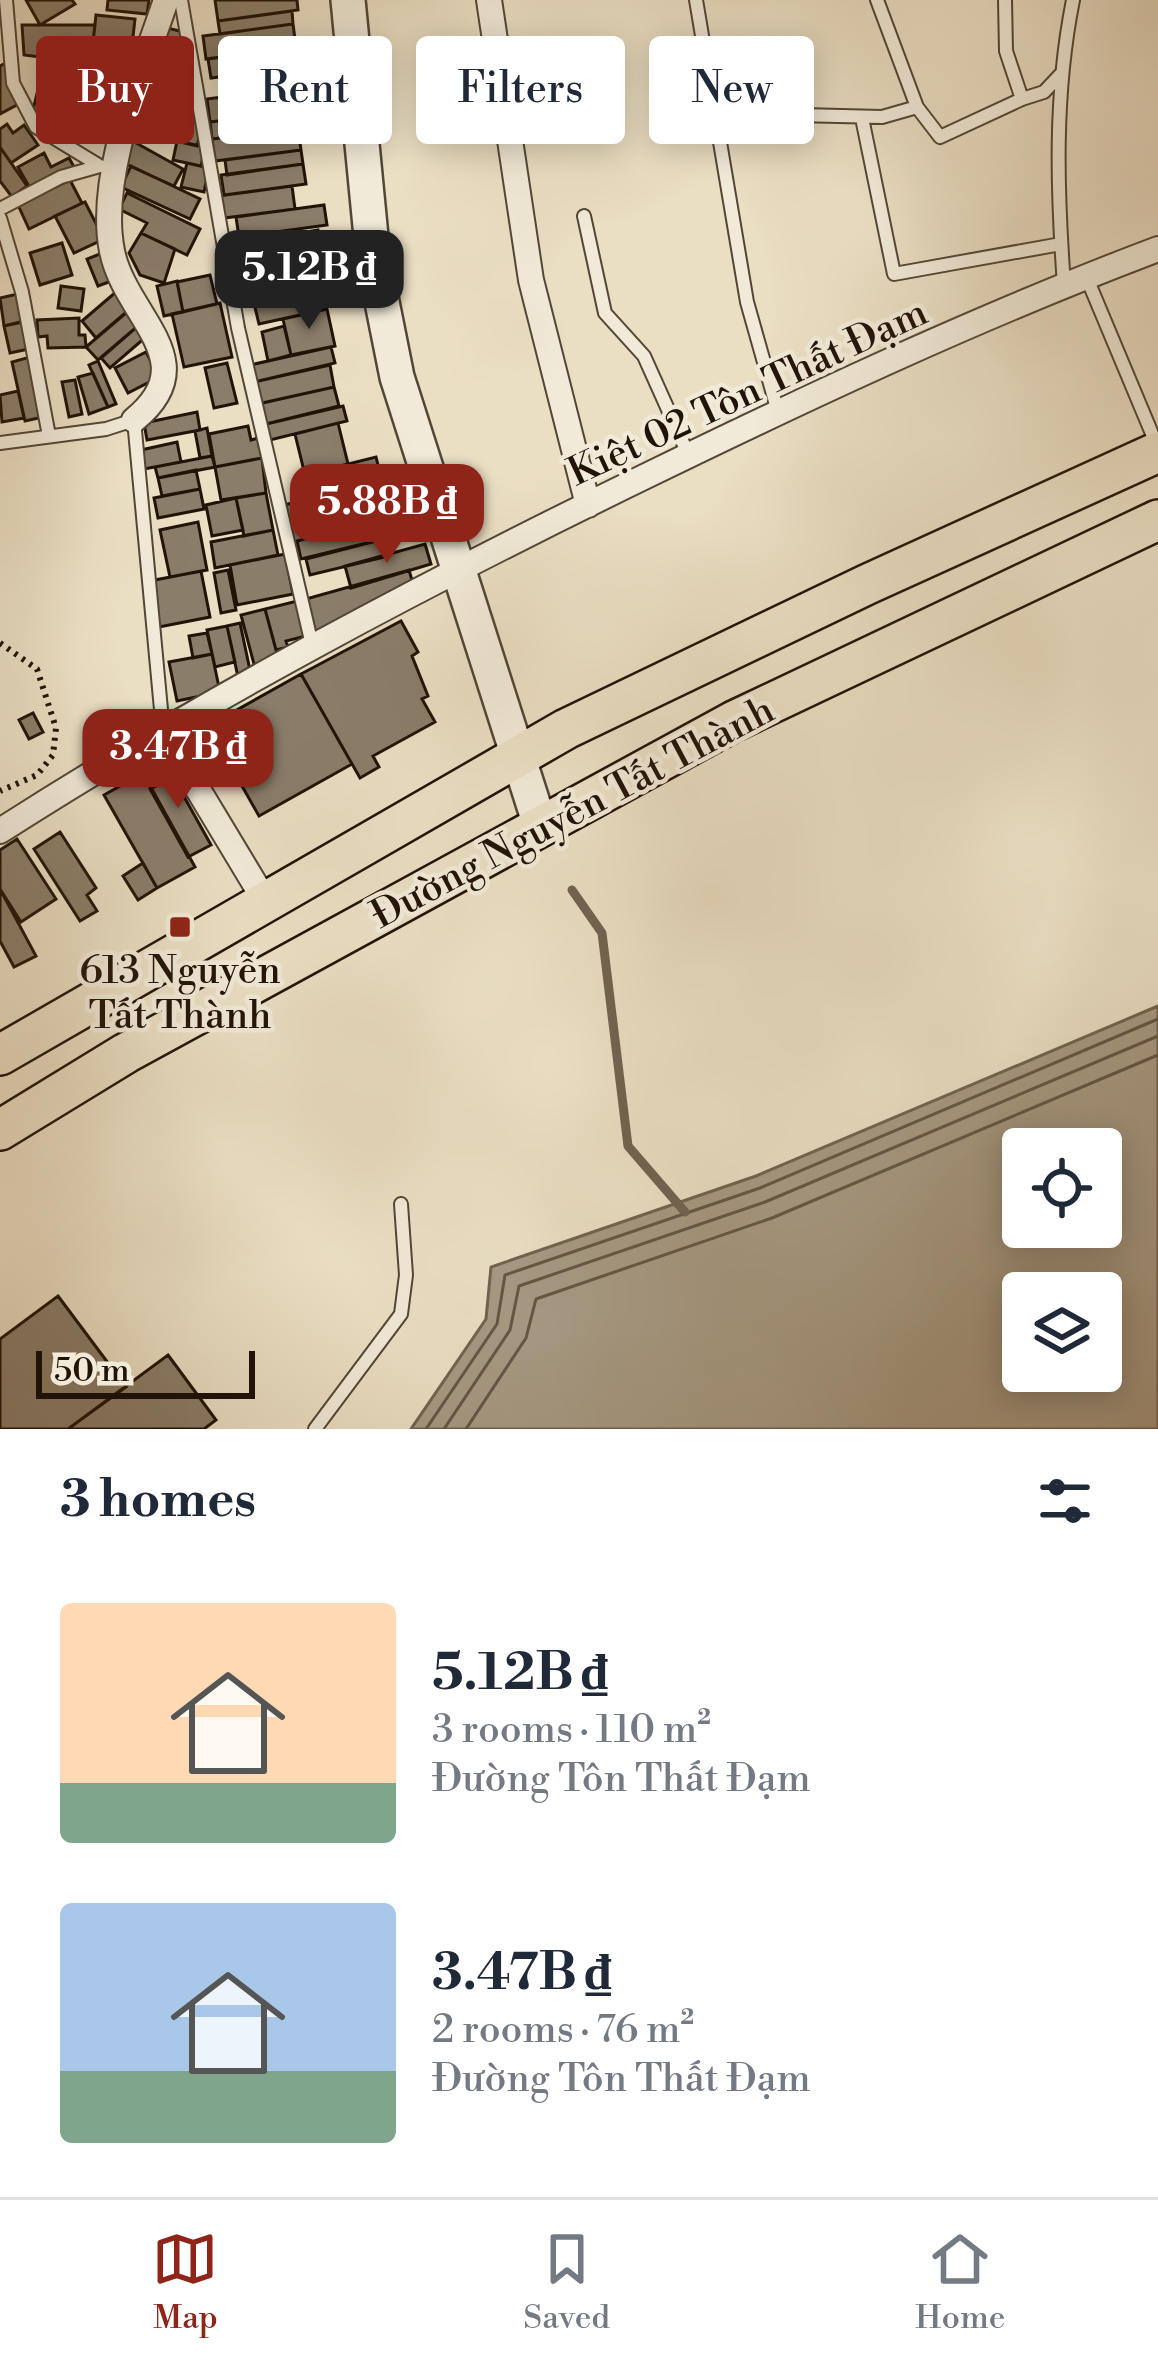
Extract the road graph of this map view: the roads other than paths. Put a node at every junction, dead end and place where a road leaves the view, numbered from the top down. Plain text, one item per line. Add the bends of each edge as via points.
1 (6, 0) edge
2 (166, 0) edge
3 (181, 0) edge
4 (347, 0) edge
5 (489, 0) edge
6 (696, 0) edge
7 (877, 0) edge
8 (1005, 0) edge
9 (1073, 0) edge
10 (702, 36) edge
11 (1061, 74) junction
12 (1022, 99) junction
13 (917, 106) junction
14 (814, 116) edge
15 (862, 118) junction
16 (720, 144) edge
17 (109, 163) junction
18 (0, 213) edge
19 (584, 215) dead end
20 (1061, 244) junction
21 (1158, 249) edge
22 (1075, 281) junction
23 (778, 412) junction
24 (134, 420) junction
25 (49, 436) junction
26 (0, 443) edge
27 (1158, 451) edge
28 (689, 455) junction
29 (588, 505) junction
30 (1158, 520) edge
31 (457, 570) junction
32 (313, 650) junction
33 (164, 733) junction
34 (515, 756) junction
35 (540, 825) junction
36 (0, 831) edge
37 (264, 899) junction
38 (0, 1055) edge
39 (0, 1130) edge
40 (401, 1204) dead end
41 (315, 1429) edge

1 - 17 lane via 13,83 37,128
2 - 17 street
3 - 32 lane via 238,328
4 - 31 street via 373,257 397,377
5 - 29 street via 531,280
6 - 10 lane
7 - 13 lane
8 - 12 lane via 1006,51
9 - 11 lane
11 - 12 lane
11 - 20 lane
12 - 13 lane via 940,136
13 - 15 lane
14 - 15 lane
15 - 20 lane via 893,274
16 - 23 lane via 747,302
17 - 18 lane via 62,177
17 - 24 street via 113,257 163,354 166,384
18 - 25 lane
19 - 28 lane via 605,313 644,356
20 - 22 lane
21 - 22 street, Kiệt 02 Tôn Thất Đạm
22 - 23 street, Kiệt 02 Tôn Thất Đạm
22 - 27 lane
23 - 28 street, Kiệt 02 Tôn Thất Đạm
24 - 25 lane
24 - 33 lane
25 - 26 lane
27 - 34 main road, Đường Nguyễn Tất Thành
28 - 29 street, Kiệt 02 Tôn Thất Đạm
29 - 31 street, Kiệt 02 Tôn Thất Đạm
30 - 35 main road, Đường Nguyễn Tất Thành via 734,721
31 - 32 street, Kiệt 02 Tôn Thất Đạm
31 - 34 street
32 - 33 street, Kiệt 02 Tôn Thất Đạm
33 - 36 street, Kiệt 02 Tôn Thất Đạm
33 - 37 street
34 - 35 street
34 - 37 main road, Đường Nguyễn Tất Thành
35 - 39 main road, Đường Nguyễn Tất Thành
37 - 38 main road, Đường Nguyễn Tất Thành
40 - 41 lane via 400,1314

